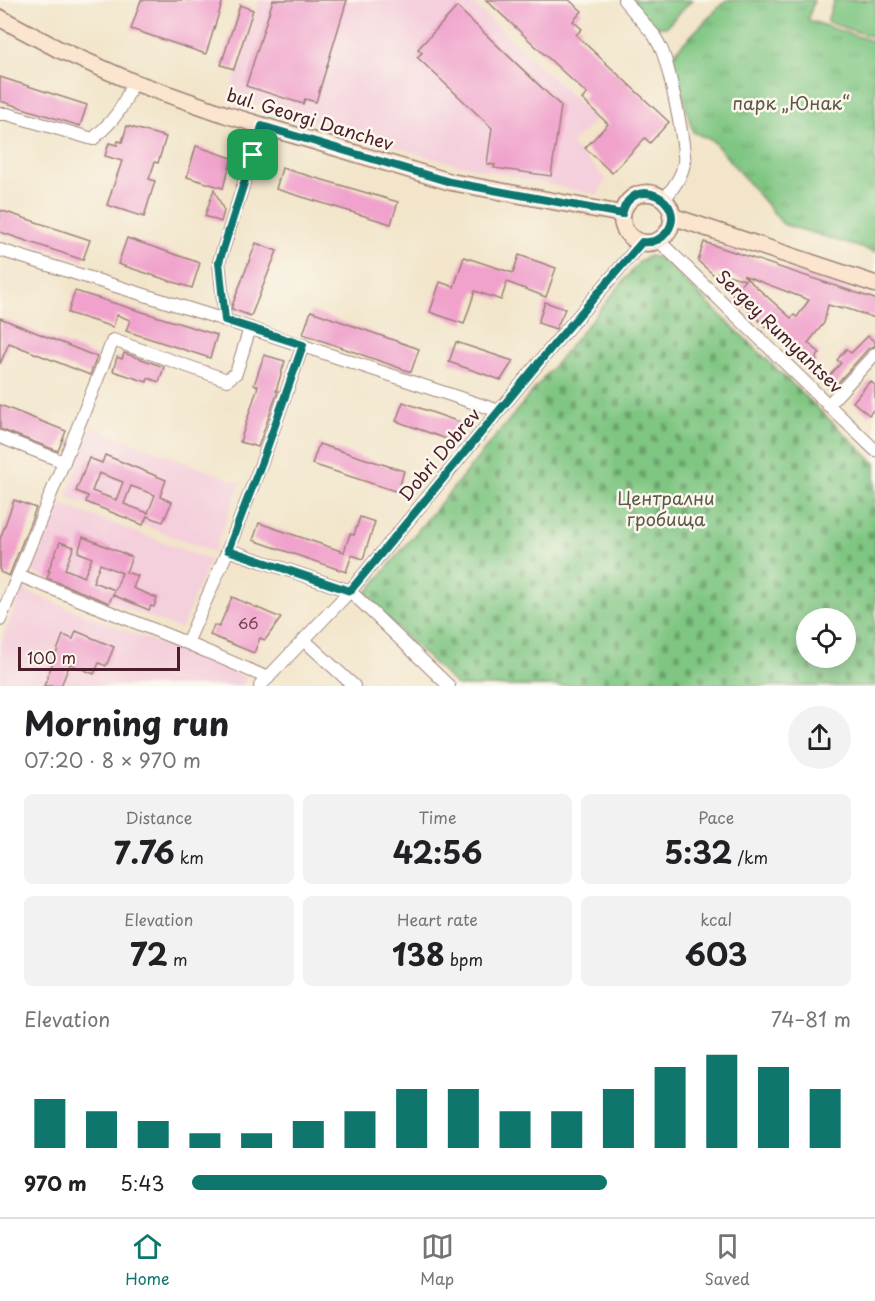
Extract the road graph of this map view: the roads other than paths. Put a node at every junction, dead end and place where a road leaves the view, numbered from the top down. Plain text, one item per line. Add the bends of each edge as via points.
1 (624, 0) edge
2 (0, 18) edge
3 (133, 82) junction
4 (0, 114) edge
5 (262, 126) junction
6 (664, 200) junction
7 (622, 214) junction
8 (671, 216) junction
9 (650, 241) junction
10 (0, 250) edge
11 (875, 284) edge
12 (225, 320) junction
13 (250, 328) junction
14 (303, 345) junction
15 (875, 354) edge
16 (828, 405) junction
17 (499, 411) junction
18 (0, 437) edge
19 (875, 450) edge
20 (64, 462) junction
21 (228, 550) junction
22 (18, 575) junction
23 (350, 591) junction
24 (0, 620) edge
25 (304, 640) junction
26 (187, 643) junction
27 (264, 682) edge
28 (354, 686) edge
29 (448, 686) edge

1 - 6 street via 659,42 680,129 684,164
2 - 3 main road, bul. Georgi Danchev
3 - 4 street via 117,117 93,139
3 - 5 main road, bul. Georgi Danchev
5 - 7 main road, bul. Georgi Danchev via 450,182
5 - 12 street via 219,262
6 - 7 main road via 654,194 638,194 626,204
6 - 8 main road
7 - 9 main road via 623,226 632,238
8 - 9 main road via 669,228
8 - 11 main road
9 - 16 street, Sergey Rumyantsev
9 - 17 street, Dobri Dobrev
10 - 12 street
12 - 13 street
13 - 14 street
13 - 20 street via 236,374 227,380 112,340
14 - 17 street
14 - 21 street
15 - 16 street
16 - 19 street, Sergey Rumyantsev
17 - 23 street, Dobri Dobrev
18 - 20 street
20 - 22 street
21 - 23 street
21 - 26 street
22 - 24 street
22 - 26 street
23 - 25 street, Dobri Dobrev
23 - 29 street
25 - 27 street, Dobri Dobrev
25 - 28 street
26 - 27 street

